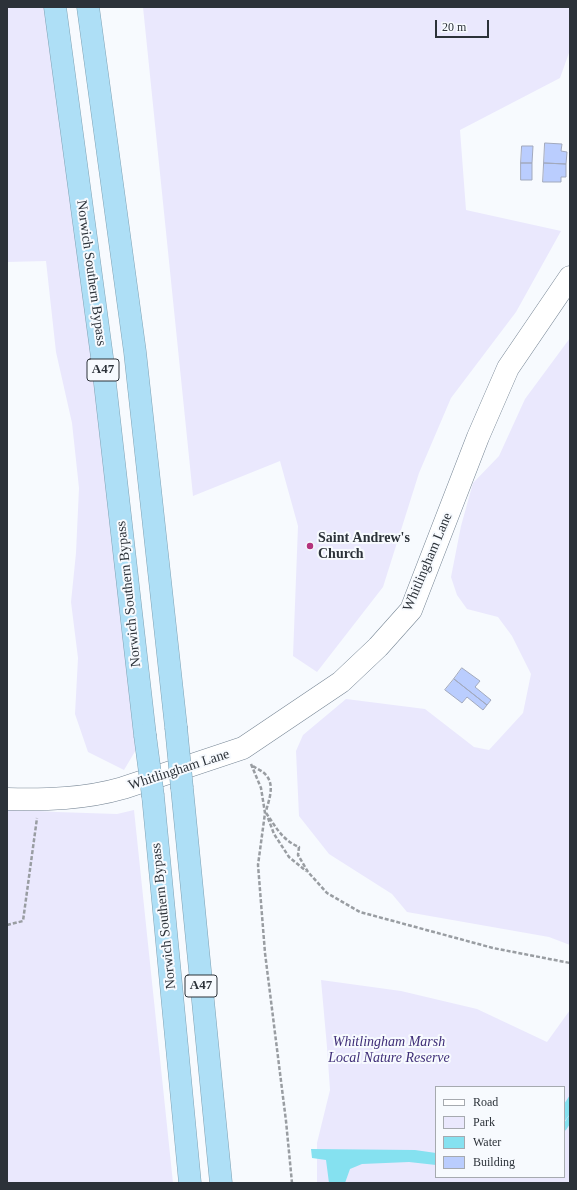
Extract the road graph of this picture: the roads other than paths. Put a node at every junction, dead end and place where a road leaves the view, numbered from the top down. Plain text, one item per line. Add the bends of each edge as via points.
1 (55, 7) edge
2 (88, 7) edge
3 (570, 277) edge
4 (7, 799) edge
5 (190, 1183) edge
6 (221, 1183) edge

1 - 5 highway, Norwich Southern Bypass / A47, bridge via 102,357 152,796
2 - 6 highway, A47, bridge via 135,352 176,727
3 - 4 street, Whitlingham Lane via 508,368 472,451 411,610 378,647 341,682 248,757 103,794 39,800

